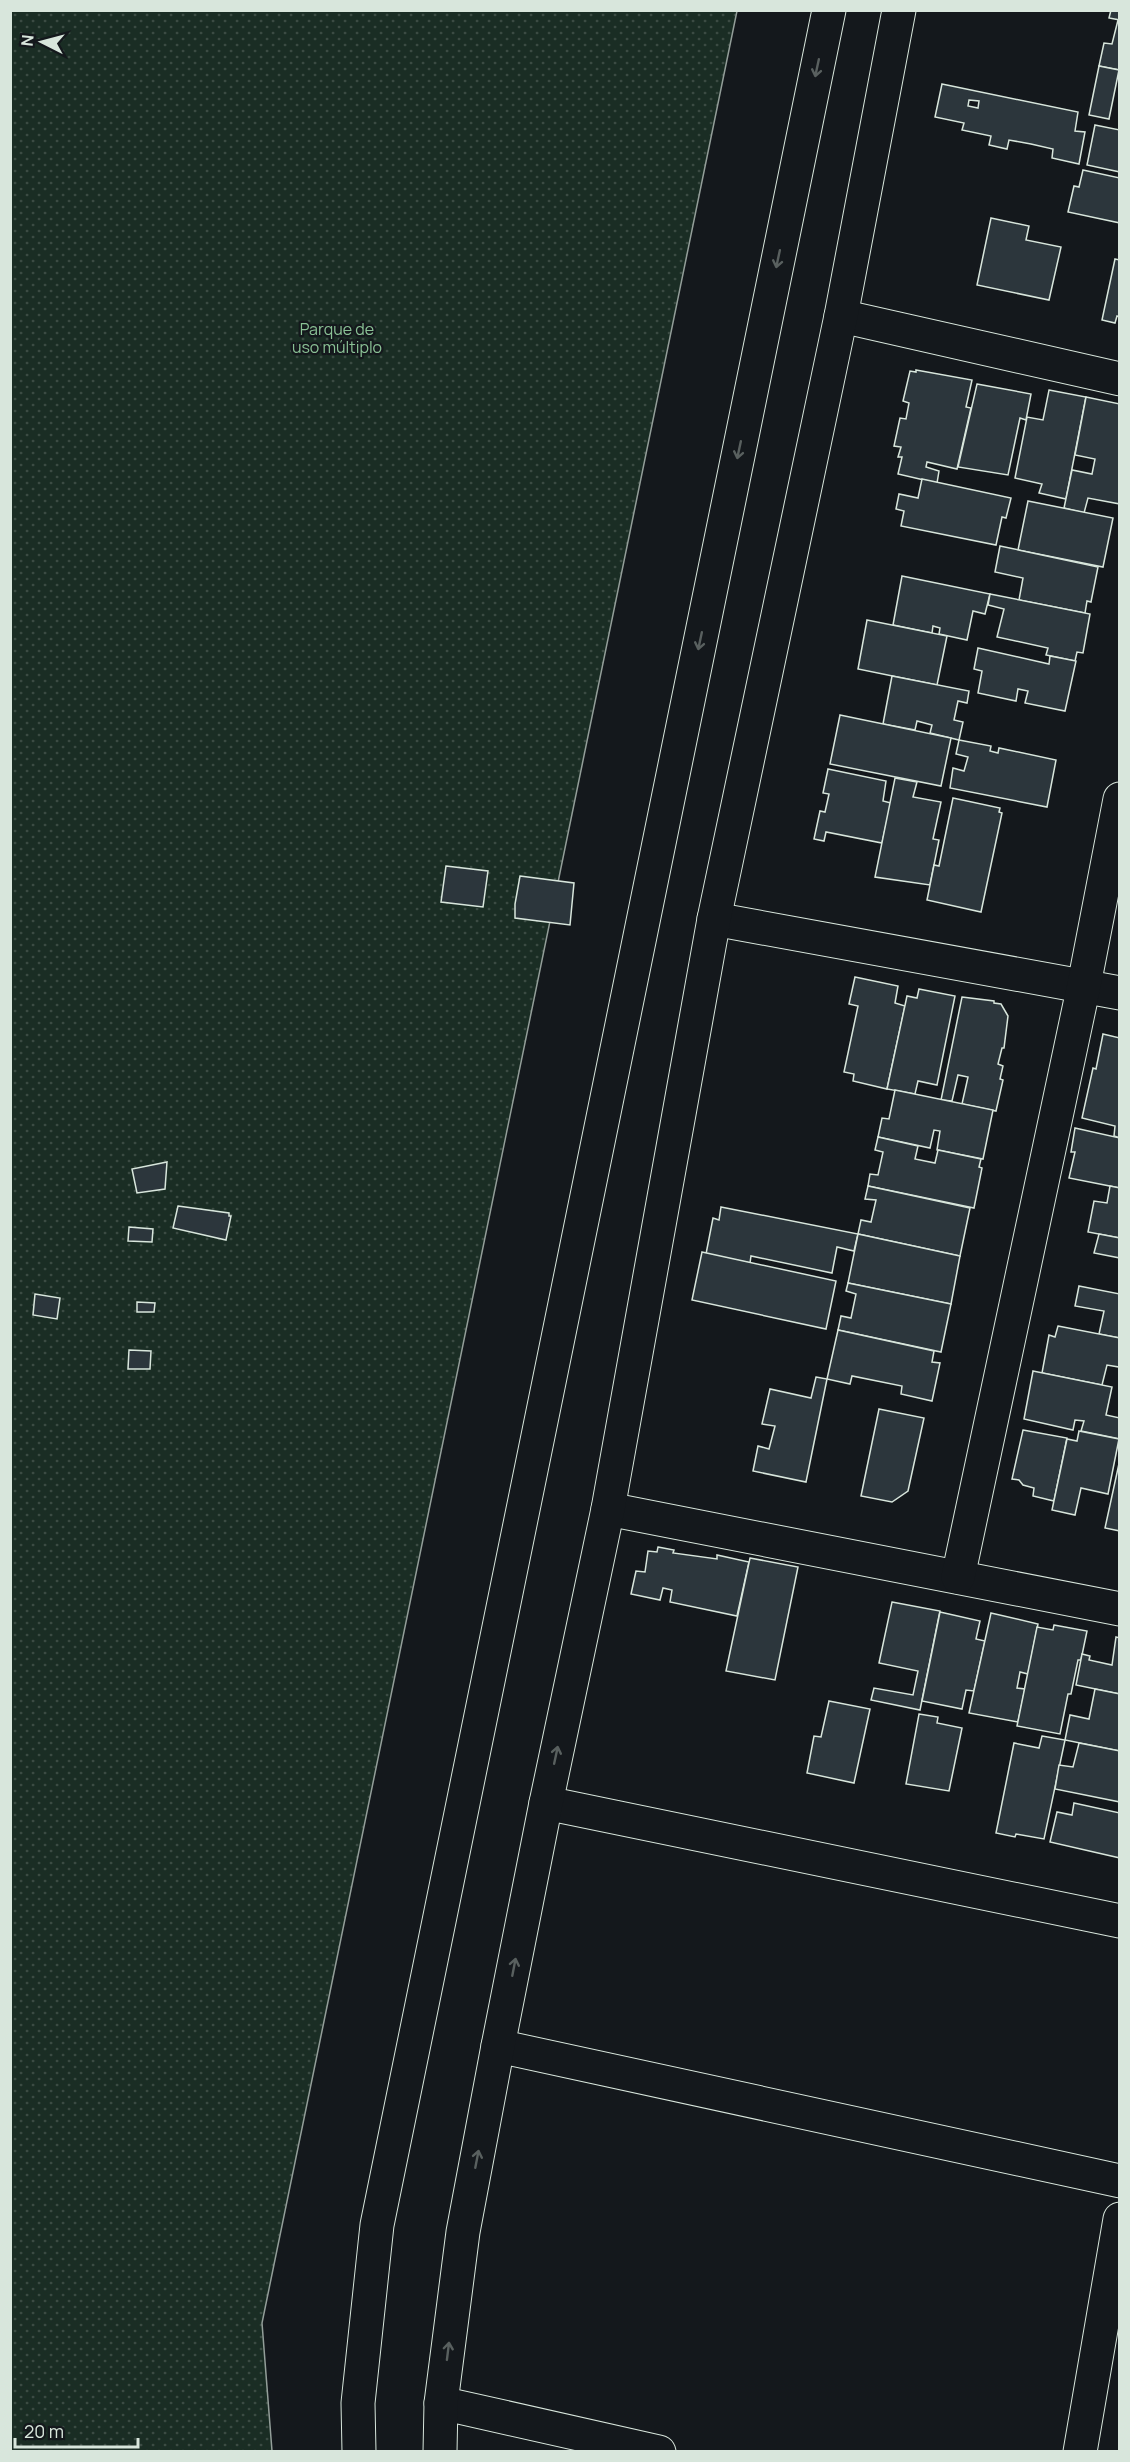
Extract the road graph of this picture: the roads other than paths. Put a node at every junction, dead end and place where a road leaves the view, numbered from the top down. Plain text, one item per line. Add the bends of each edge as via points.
1 (829, 10) edge
2 (899, 10) edge
3 (841, 316) junction
4 (1119, 379) edge
5 (1119, 799) edge
6 (714, 919) junction
7 (1084, 985) junction
8 (1119, 993) edge
9 (608, 1509) junction
10 (958, 1577) junction
11 (1119, 1609) edge
12 (546, 1803) junction
13 (1119, 1921) edge
14 (498, 2046) junction
15 (1119, 2181) edge
16 (1119, 2219) edge
17 (441, 2403) junction
18 (359, 2451) edge
19 (440, 2451) edge
20 (659, 2451) edge
21 (1080, 2451) edge

1 -> 18 street via 377,2225 358,2403
2 - 3 street
3 - 4 street
3 - 6 street
5 - 7 street
6 - 7 street
6 - 9 street
7 - 8 street
7 - 10 street
9 - 10 street
12 -> 9 street
10 - 11 street
12 - 13 street
14 -> 12 street
14 - 15 street
17 -> 14 street via 464,2232
16 - 21 street
17 - 19 street
17 - 20 street

